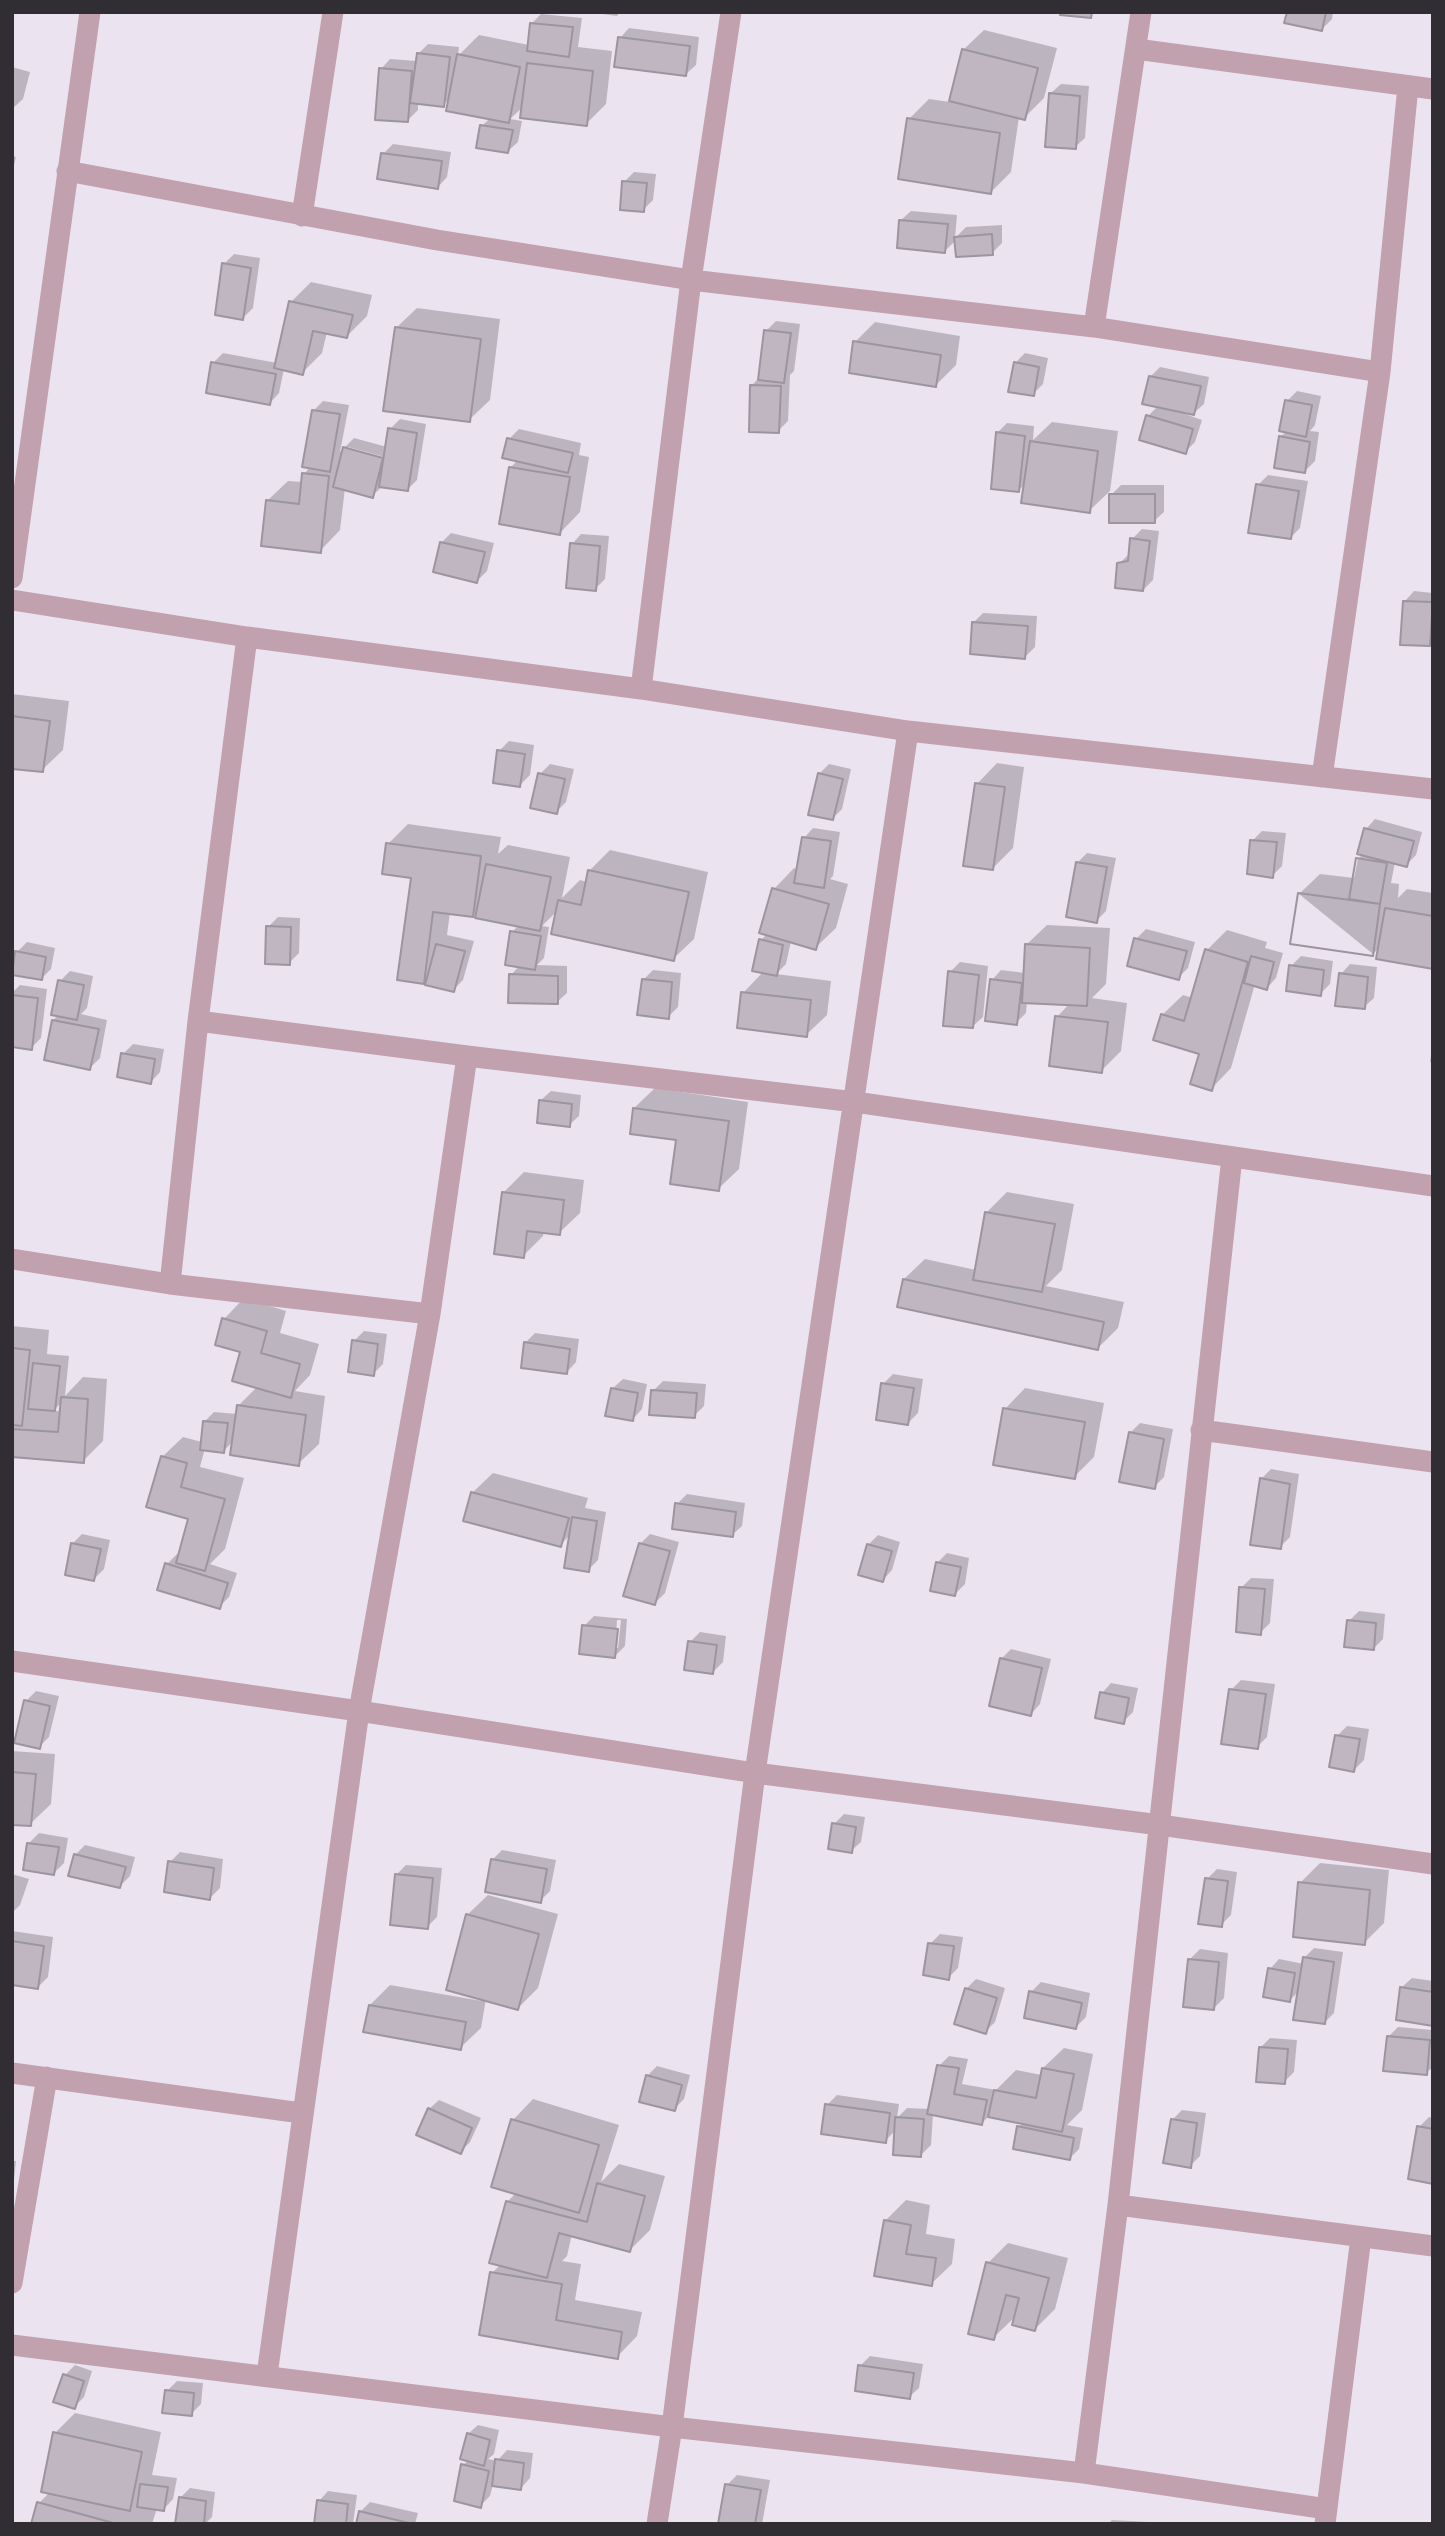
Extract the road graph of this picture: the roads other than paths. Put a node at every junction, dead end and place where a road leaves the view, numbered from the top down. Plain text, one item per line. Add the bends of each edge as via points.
1 (90, 12) edge
2 (333, 12) edge
3 (731, 12) edge
4 (1141, 12) edge
5 (1136, 49) junction
6 (1408, 86) junction
7 (1433, 89) edge
8 (67, 171) junction
9 (302, 216) junction
10 (691, 280) junction
11 (1094, 327) junction
12 (1380, 372) junction
13 (12, 578) edge
14 (12, 600) edge
15 (247, 637) junction
16 (641, 690) junction
17 (908, 732) junction
18 (1322, 777) junction
19 (1433, 789) edge
20 (198, 1021) junction
21 (467, 1056) junction
22 (855, 1102) junction
23 (1231, 1157) junction
24 (1433, 1186) edge
25 (12, 1259) edge
26 (170, 1284) junction
27 (430, 1314) junction
28 (1201, 1430) junction
29 (1433, 1462) edge
30 (12, 1661) edge
31 (359, 1710) junction
32 (755, 1773) junction
33 (1160, 1825) junction
34 (1433, 1864) edge
35 (12, 2073) edge
36 (47, 2077) junction
37 (301, 2113) junction
38 (1118, 2205) junction
39 (1361, 2237) junction
40 (1433, 2246) edge
41 (12, 2283) edge
42 (12, 2345) edge
43 (267, 2375) junction
44 (672, 2427) junction
45 (1084, 2473) junction
46 (1326, 2516) edge
47 (657, 2524) edge

1 - 8 street
2 - 9 street
3 - 10 street
4 - 5 street
5 - 6 street
5 - 11 street
6 - 7 street
6 - 12 street
8 - 9 street
8 - 13 street
9 - 10 street
10 - 11 street
10 - 16 street
11 - 12 street
12 - 18 street
14 - 15 street
15 - 16 street
15 - 20 street
16 - 17 street
17 - 18 street
17 - 22 street
18 - 19 street
20 - 21 street
20 - 26 street
21 - 22 street
21 - 27 street
22 - 23 street
22 - 32 street
23 - 24 street
23 - 28 street
25 - 26 street
26 - 27 street
27 - 31 street
28 - 29 street
28 - 33 street
30 - 31 street
31 - 32 street
31 - 37 street
32 - 33 street
32 - 44 street
33 - 34 street
33 - 38 street
35 - 36 street
36 - 37 street
36 - 41 street
37 - 43 street
38 - 39 street
38 - 45 street
39 - 40 street
39 - 46 street
42 - 43 street
43 - 44 street
44 - 45 street
44 - 47 street
45 - 46 street

